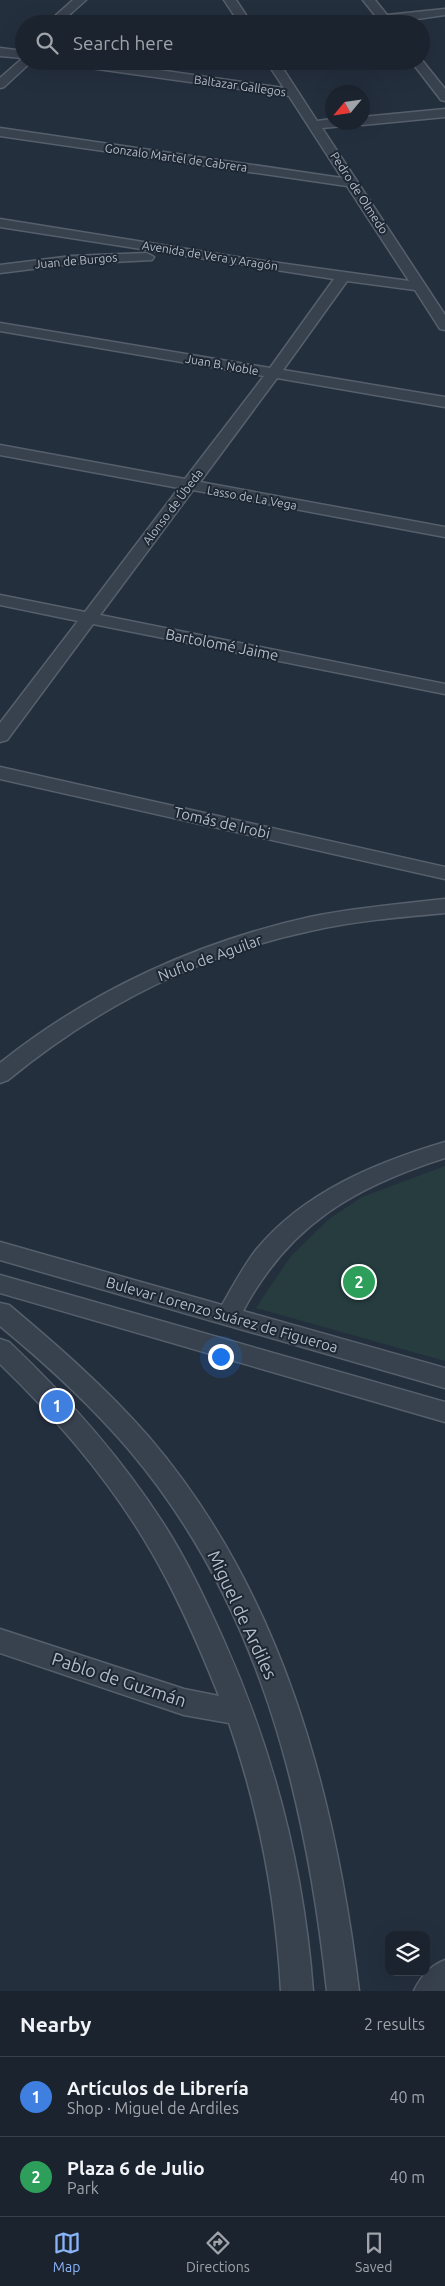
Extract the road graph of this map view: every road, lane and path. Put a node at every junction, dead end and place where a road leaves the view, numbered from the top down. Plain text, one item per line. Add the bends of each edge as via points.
1 (80, 0) edge
2 (230, 0) edge
3 (369, 0) edge
4 (91, 6) dead end
5 (445, 12) edge
6 (62, 15) edge
7 (80, 15) edge
8 (240, 15) edge
9 (381, 15) edge
10 (427, 15) edge
11 (15, 64) edge
12 (132, 70) edge
13 (278, 70) edge
14 (424, 70) edge
15 (0, 84) edge
16 (293, 93) junction
17 (445, 97) edge
18 (445, 113) edge
19 (370, 120) edge
20 (325, 124) edge
21 (315, 125) junction
22 (0, 132) edge
23 (352, 183) junction
24 (0, 223) edge
25 (243, 262) junction
26 (0, 269) edge
27 (343, 276) junction
28 (420, 287) junction
29 (445, 326) edge
30 (0, 327) edge
31 (273, 374) junction
32 (445, 402) edge
33 (0, 450) edge
34 (188, 486) junction
35 (445, 532) edge
36 (0, 600) edge
37 (89, 618) junction
38 (445, 689) edge
39 (0, 736) edge
40 (0, 773) edge
41 (445, 873) edge
42 (445, 906) edge
43 (0, 1075) edge
44 (445, 1150) edge
45 (0, 1252) edge
46 (0, 1284) edge
47 (0, 1312) edge
48 (228, 1317) junction
49 (0, 1349) edge
50 (445, 1378) edge
51 (445, 1412) edge
52 (0, 1641) edge
53 (239, 1711) junction
54 (445, 1975) edge
55 (297, 1991) edge
56 (343, 1991) edge
57 (430, 1991) edge

1 - 6 street
2 - 8 street
3 - 9 street
4 - 7 street
5 - 10 street
11 - 15 street
12 - 16 street, Baltazar Gallegos
13 - 16 street, Pedro de Olmedo
14 - 17 street
16 - 21 street, Pedro de Olmedo
18 - 19 street
20 - 21 street
21 - 23 street, Pedro de Olmedo
22 - 23 street, Gonzalo Martel de Cabrera
23 - 28 street, Pedro de Olmedo
24 - 25 street, Avenida de Vera y Aragón
25 - 26 street, Juan de Burgos via 115,257
25 - 27 street, Avenida de Vera y Aragón
27 - 28 street, Avenida de Vera y Aragón
27 - 31 street, Alonso de Úbeda
28 - 29 street, Pedro de Olmedo
30 - 31 street, Juan B. Noble
31 - 32 street, Juan B. Noble
31 - 34 street, Alonso de Úbeda
33 - 34 street, Lasso de La Vega
34 - 35 street, Lasso de La Vega
34 - 37 street, Alonso de Úbeda
36 - 37 street, Bartolomé Jaime
37 - 38 street, Bartolomé Jaime
37 - 39 street, Alonso de Úbeda
40 - 41 street, Tomás de Irobi
42 - 43 street, Nuflo de Aguilar via 369,914 309,925 245,943 166,972 89,1010
44 - 48 street via 372,1176 315,1210 271,1248
45 - 48 street, Bulevar Lorenzo Suárez de Figueroa
46 - 51 street, Bulevar Lorenzo Suárez de Figueroa
47 - 56 street, Miguel de Ardiles via 80,1381 140,1446 205,1536 232,1586 263,1653 304,1769 336,1932
48 - 50 street, Bulevar Lorenzo Suárez de Figueroa
49 - 53 street via 66,1414 109,1466 146,1519 184,1586
52 - 53 street, Pablo de Guzmán via 184,1702
53 - 55 street via 266,1792 286,1887
54 - 57 street

